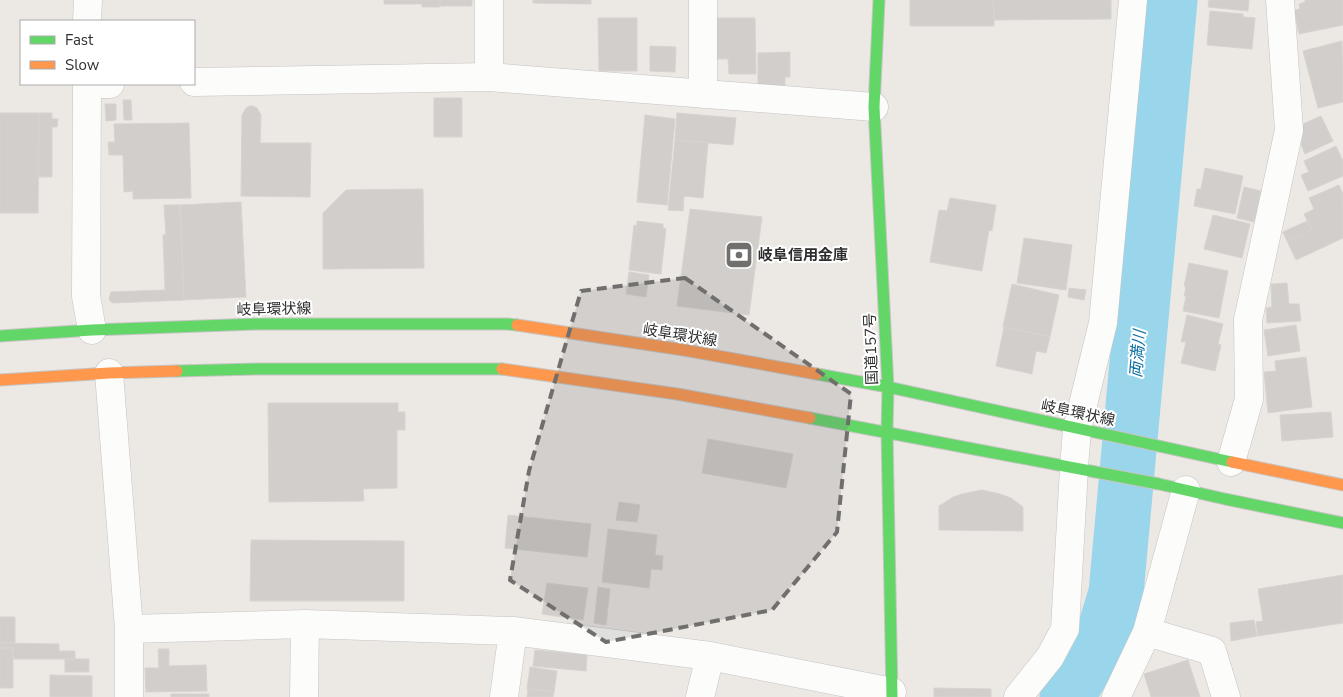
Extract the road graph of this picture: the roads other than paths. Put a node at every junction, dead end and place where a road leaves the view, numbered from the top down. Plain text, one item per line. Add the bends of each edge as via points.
1 (88, 0) edge
2 (489, 0) edge
3 (703, 0) edge
4 (879, 0) edge
5 (1133, 0) edge
6 (1280, 0) edge
7 (88, 20) edge
8 (489, 77) junction
9 (195, 82) edge
10 (87, 85) edge
11 (703, 94) junction
12 (874, 107) junction
13 (92, 330) junction
14 (0, 336) edge
15 (109, 373) junction
16 (0, 380) edge
17 (888, 387) junction
18 (1089, 431) junction
19 (887, 432) junction
20 (1231, 462) junction
21 (1074, 468) junction
22 (1343, 485) edge
23 (1186, 490) junction
24 (1343, 523) edge
25 (304, 624) junction
26 (129, 629) junction
27 (512, 631) junction
28 (1147, 632) junction
29 (710, 656) junction
30 (892, 695) edge
31 (130, 697) edge
32 (304, 697) edge
33 (504, 697) edge
34 (700, 697) edge
35 (1018, 697) edge
36 (1116, 697) edge
37 (1226, 697) edge

1 - 7 street
2 - 8 street
3 - 11 street
4 - 12 main road, 国道157号
5 - 18 street via 1103,323
6 - 20 street via 1289,130 1248,320 1249,399
8 - 9 street
8 - 11 street
10 - 13 street via 86,296
11 - 12 street
12 - 17 main road, 国道157号
13 - 14 main road, 岐阜環状線
13 - 17 main road, 岐阜環状線 via 258,324 507,324 684,350
15 - 16 main road
15 - 19 main road via 258,368 504,369 677,394
15 - 26 street
17 - 18 main road, 岐阜環状線
17 - 19 main road, 国道157号
18 - 20 main road, 岐阜環状線
18 - 21 street
19 - 21 main road
19 - 30 main road, 国道157号
20 - 22 main road, 岐阜環状線
21 - 23 main road
21 - 35 street via 1065,629 1050,657
23 - 24 main road
23 - 28 street
25 - 26 street
25 - 27 street
25 - 32 street
26 - 31 street
27 - 29 street
27 - 33 street
28 - 36 street
28 - 37 street via 1212,651
29 - 30 street
29 - 34 street

